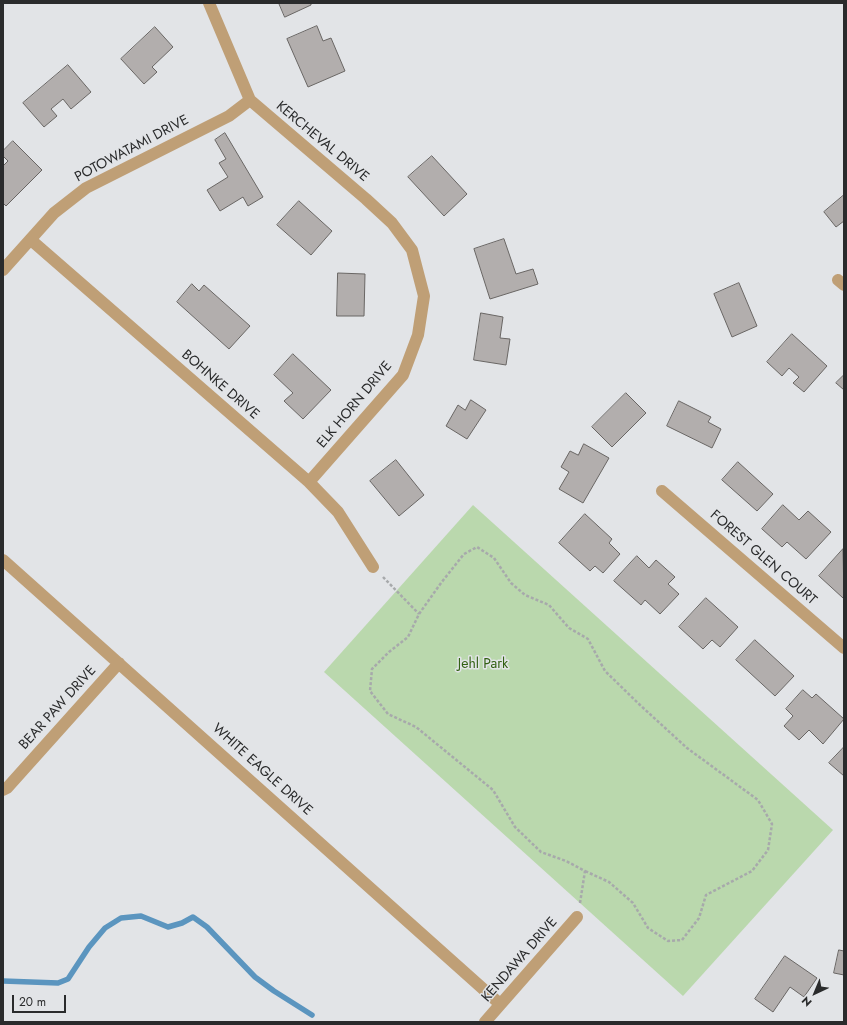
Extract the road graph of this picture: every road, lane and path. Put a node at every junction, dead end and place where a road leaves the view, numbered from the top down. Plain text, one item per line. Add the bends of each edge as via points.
1 (209, 3) edge
2 (250, 100) junction
3 (31, 240) junction
4 (3, 270) edge
5 (424, 296) joint
6 (309, 482) junction
7 (662, 491) dead end
8 (3, 560) edge
9 (373, 567) joint
10 (418, 614) junction
11 (844, 648) edge
12 (119, 663) junction
13 (3, 790) edge
14 (585, 871) junction
15 (577, 917) joint
16 (500, 1004) junction
17 (485, 1022) edge

1 - 2 street, KERCHEVAL DRIVE
2 - 3 street, POTOWATAMI DRIVE via 229,116 86,188 54,213
2 - 5 street, KERCHEVAL DRIVE via 392,223 412,250
3 - 4 street, POTOWATAMI DRIVE
3 - 6 street, BOHNKE DRIVE
5 - 6 street, ELK HORN DRIVE via 418,335 404,375
6 - 9 street, BOHNKE DRIVE via 338,512
7 - 11 street, FOREST GLEN COURT
8 - 12 street, WHITE EAGLE DRIVE
9 - 10 path
10 - 14 path via 408,637 372,669 370,691 388,714 416,727 493,790 515,827 541,852
10 - 14 path via 464,554 477,547 494,558 511,583 525,594 549,605 568,628 588,639 605,671 687,748 758,800 772,824 768,850 752,871 706,895 699,918 682,940 668,941 648,928 633,903 609,882
12 - 13 street, BEAR PAW DRIVE
12 - 16 street, WHITE EAGLE DRIVE
14 - 15 path
15 - 16 street, KENDAWA DRIVE
16 - 17 street, KENDAWA DRIVE

